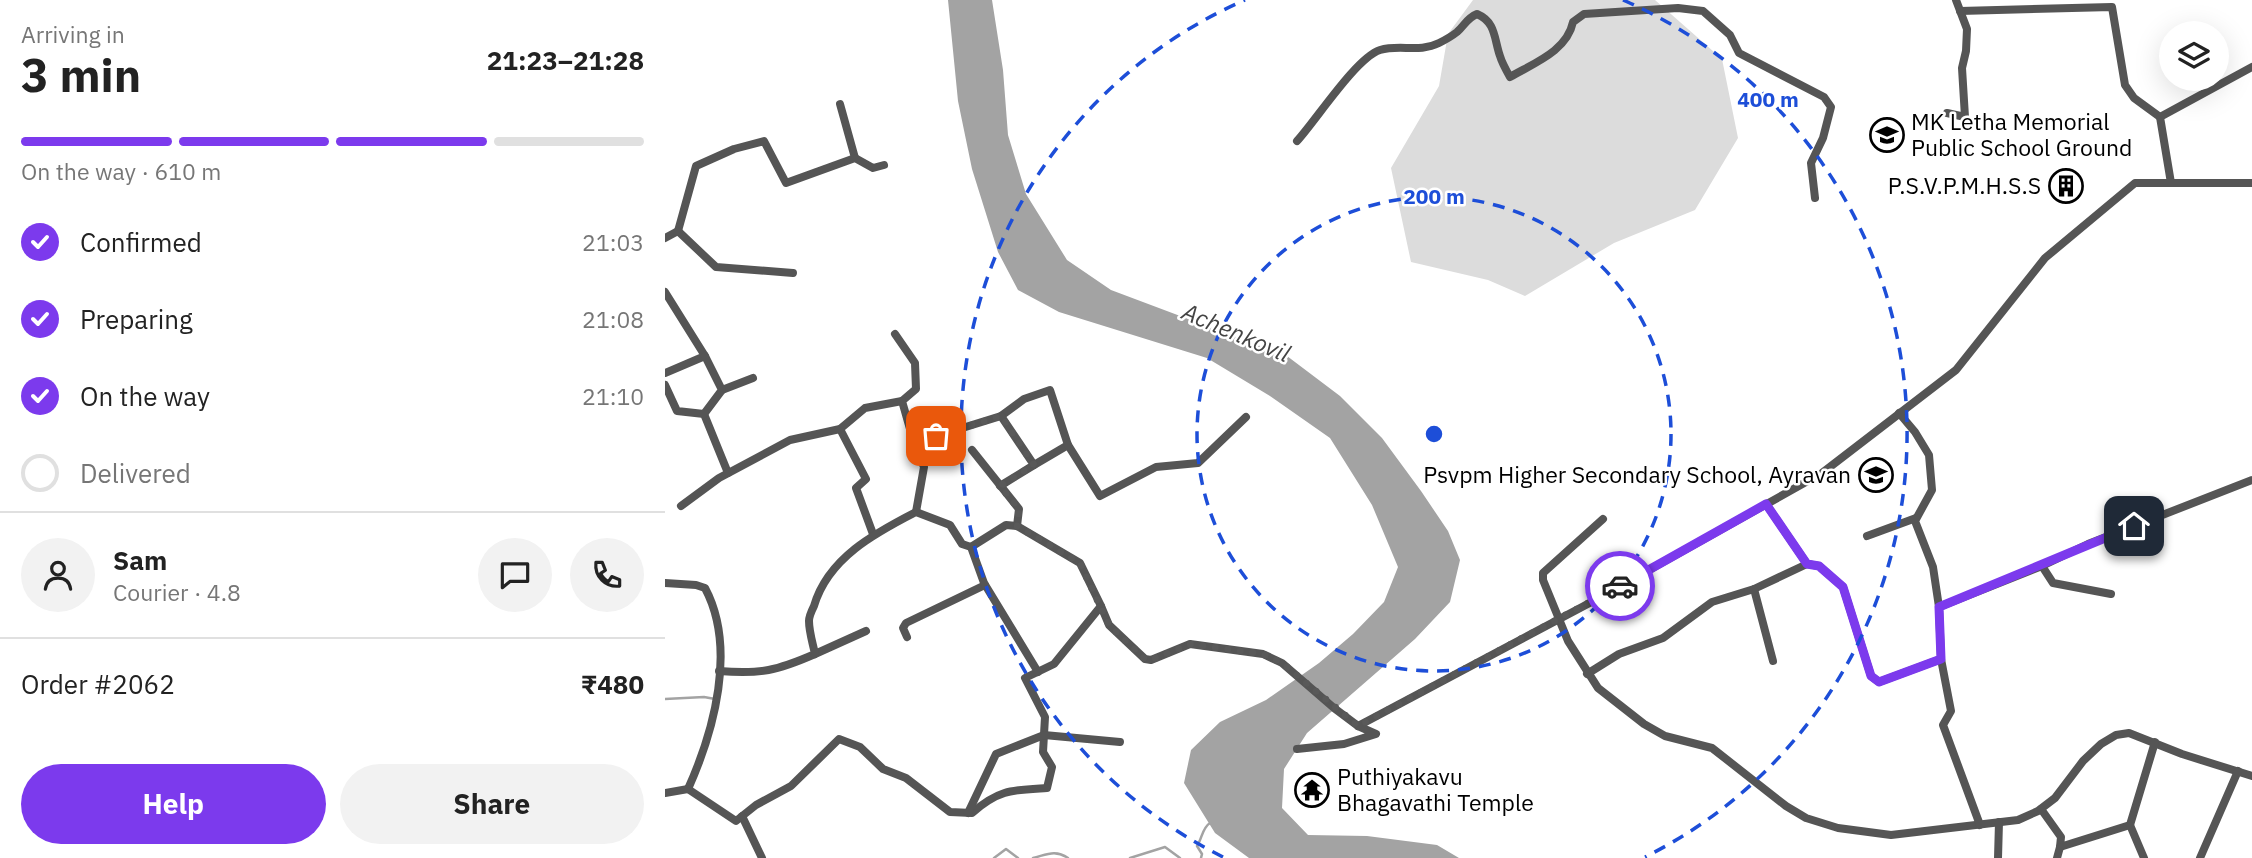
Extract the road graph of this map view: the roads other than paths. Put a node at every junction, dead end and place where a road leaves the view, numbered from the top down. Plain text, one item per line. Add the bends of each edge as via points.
1 (1956, 0) edge
2 (1960, 11) junction
3 (2252, 67) edge
4 (840, 104) dead end
5 (1947, 113) dead end
6 (2160, 117) junction
7 (1297, 141) dead end
8 (855, 158) junction
9 (884, 165) dead end
10 (2171, 183) junction
11 (2252, 183) edge
12 (1815, 198) dead end
13 (678, 231) junction
14 (665, 238) edge
15 (793, 272) dead end
16 (665, 292) edge
17 (895, 334) dead end
18 (705, 356) junction
19 (665, 373) edge
20 (753, 378) dead end
21 (665, 385) edge
22 (722, 390) junction
23 (902, 401) junction
24 (1899, 413) junction
25 (704, 414) junction
26 (1001, 416) junction
27 (1246, 417) dead end
28 (839, 429) junction
29 (914, 443) junction
30 (1068, 445) junction
31 (972, 450) dead end
32 (1034, 465) junction
33 (728, 473) junction
34 (2252, 480) edge
35 (1000, 486) junction
36 (1766, 504) junction
37 (681, 506) dead end
38 (916, 512) junction
39 (1603, 519) dead end
40 (1916, 519) junction
41 (1017, 526) junction
42 (873, 534) junction
43 (1867, 536) dead end
44 (971, 547) junction
45 (1807, 564) junction
46 (2042, 566) junction
47 (665, 583) edge
48 (985, 584) junction
49 (1753, 589) junction
50 (2111, 594) dead end
51 (1101, 606) junction
52 (1939, 607) junction
53 (1559, 619) junction
54 (866, 631) dead end
55 (907, 637) dead end
56 (815, 654) junction
57 (1941, 659) junction
58 (1773, 661) dead end
59 (719, 671) junction
60 (1038, 672) junction
61 (1587, 674) junction
62 (1358, 726) junction
63 (1044, 735) junction
64 (1120, 742) dead end
65 (2155, 742) junction
66 (1297, 749) dead end
67 (2238, 771) junction
68 (2252, 776) edge
69 (688, 789) junction
70 (665, 793) edge
71 (2041, 808) junction
72 (968, 813) junction
73 (742, 816) junction
74 (1999, 822) junction
75 (1980, 825) junction
76 (2130, 825) junction
77 (2060, 847) junction
78 (762, 858) edge
79 (1998, 858) edge
80 (2057, 858) edge
81 (2144, 858) edge
82 (2200, 858) edge

1 - 2 street
2 - 5 street via 1967,29 1962,68 1965,117
2 - 6 street via 2112,8 2125,85 2134,98
3 - 6 street
4 - 8 street
6 - 10 street
7 - 12 street via 1364,58 1380,50 1418,50 1436,44 1477,14 1493,27 1510,77 1554,51 1570,36 1573,22 1584,14 1703,10 1730,35 1739,53 1824,97 1831,107 1811,163
8 - 9 street via 873,168
8 - 13 street via 786,183 764,141 734,149 696,166
10 - 11 street
10 - 24 street via 2135,183 2045,258 1956,370
13 - 14 street
13 - 15 street via 716,267
16 - 18 street
17 - 23 street via 915,363 916,388
18 - 19 street
18 - 22 street
20 - 22 street
21 - 25 street via 677,411
22 - 25 street
23 - 28 street via 865,408
23 - 29 street
24 - 36 street via 1822,473
24 - 40 street via 1929,455 1932,490
25 - 33 street
26 - 29 street
26 - 30 street via 1024,399 1050,390
26 - 32 street
27 - 30 street via 1198,463 1156,467 1100,496
28 - 33 street via 790,440
28 - 42 street via 866,480 856,488
29 - 38 street via 924,467
30 - 32 street
31 - 35 street
32 - 35 street
33 - 37 street
34 - 46 street
35 - 41 street via 1019,509
36 - 45 street
36 - 53 street
38 - 42 street
38 - 44 street via 950,525 962,544
39 - 53 street via 1543,573
40 - 43 street
40 - 52 street via 1933,567
41 - 44 street via 1006,525
41 - 51 street via 1080,563
42 - 56 street via 839,562 818,591 809,621
44 - 48 street
45 - 49 street
45 - 57 street via 1819,566 1843,587 1871,676 1879,682
46 - 50 street via 2053,583
46 - 52 street
47 - 59 street via 705,588 718,634
48 - 55 street via 906,623
48 - 60 street
49 - 58 street
49 - 61 street via 1712,602 1663,638 1619,654
51 - 60 street via 1055,664
51 - 62 street via 1109,625 1145,659 1190,644 1263,654 1282,663
52 - 57 street
53 - 61 street
53 - 62 street
54 - 56 street
56 - 59 street via 754,674
57 - 75 street via 1951,711 1943,725
59 - 69 street via 709,732
60 - 63 street via 1025,678 1045,717
61 - 75 street via 1644,724 1665,736 1712,748 1806,818 1861,833 1891,835
62 - 66 street via 1376,734 1344,744
63 - 64 street
63 - 72 street via 996,754
63 - 72 street via 1043,752 1052,768 1047,788 1007,791
65 - 67 street
65 - 71 street via 2129,733 2111,737
65 - 76 street
67 - 68 street
67 - 82 street
69 - 70 street
69 - 73 street via 736,821
71 - 74 street via 2018,820
71 - 77 street via 2061,837
72 - 73 street via 950,812 906,778 883,769 860,747 839,739 791,786
73 - 78 street
74 - 75 street
74 - 79 street
76 - 77 street
76 - 81 street
77 - 80 street

